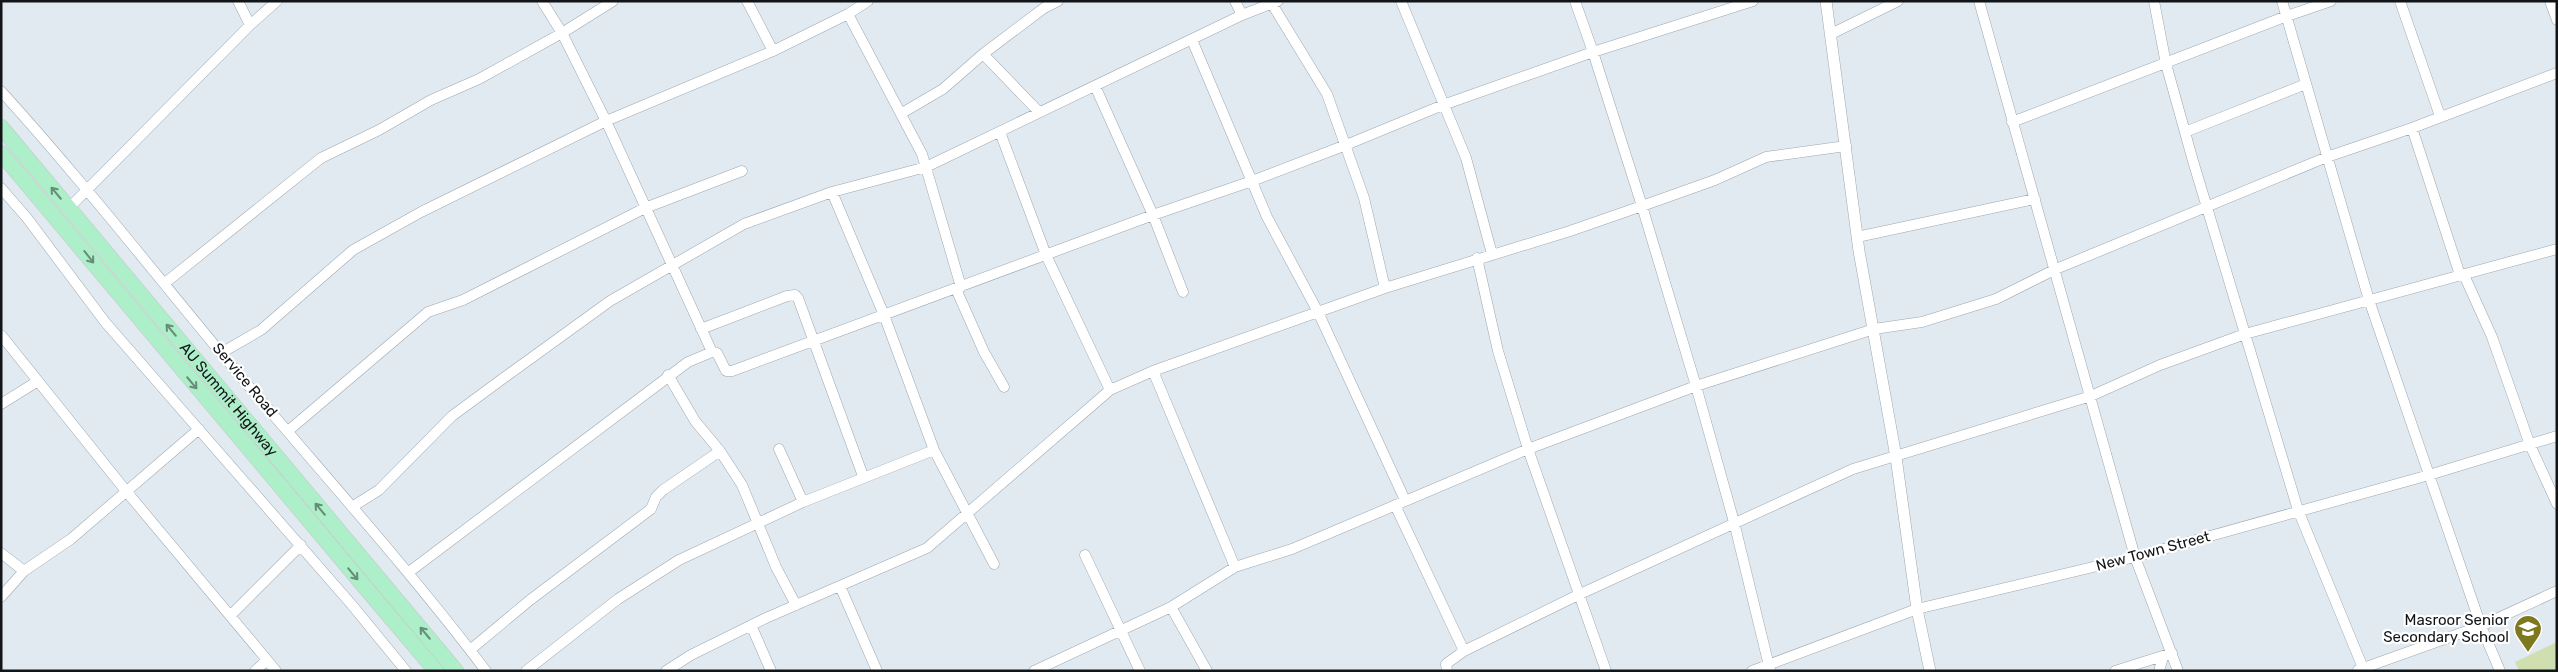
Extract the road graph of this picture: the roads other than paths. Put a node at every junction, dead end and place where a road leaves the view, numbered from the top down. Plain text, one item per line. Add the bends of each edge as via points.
1 (238, 1) edge
2 (276, 1) edge
3 (542, 1) edge
4 (614, 1) edge
5 (747, 1) edge
6 (868, 1) edge
7 (1058, 1) edge
8 (1235, 1) edge
9 (1401, 1) edge
10 (1574, 1) edge
11 (1753, 1) edge
12 (1826, 1) edge
13 (1898, 1) edge
14 (1979, 1) edge
15 (2154, 1) edge
16 (2282, 1) edge
17 (2331, 1) edge
18 (2400, 1) edge
19 (2550, 1) edge
20 (1275, 2) edge
21 (1042, 5) edge
22 (848, 14) junction
23 (1242, 15) junction
24 (2286, 16) junction
25 (2557, 20) edge
26 (250, 25) junction
27 (562, 33) junction
28 (1831, 34) junction
29 (1192, 40) junction
30 (773, 51) junction
31 (1594, 52) junction
32 (983, 54) junction
33 (2166, 64) junction
34 (2557, 73) edge
35 (2306, 84) junction
36 (1095, 86) junction
37 (1, 91) edge
38 (1443, 105) junction
39 (1038, 112) junction
40 (902, 113) junction
41 (2440, 116) junction
42 (606, 121) junction
43 (2012, 122) junction
44 (1, 127) edge
45 (2412, 128) junction
46 (1000, 132) junction
47 (2185, 132) junction
48 (1346, 145) junction
49 (1846, 146) junction
50 (1, 153) edge
51 (2327, 157) junction
52 (926, 167) junction
53 (742, 171) dead end
54 (1252, 181) junction
55 (1, 188) edge
56 (88, 190) junction
57 (832, 192) junction
58 (2035, 199) junction
59 (1642, 206) junction
60 (2206, 206) junction
61 (69, 208) junction
62 (645, 208) junction
63 (1153, 215) junction
64 (1857, 237) junction
65 (2557, 249) edge
66 (1492, 254) junction
67 (1046, 255) junction
68 (1477, 258) junction
69 (670, 265) junction
70 (2056, 268) junction
71 (2462, 275) junction
72 (165, 283) junction
73 (959, 288) junction
74 (1385, 288) junction
75 (1183, 292) dead end
76 (2369, 300) junction
77 (1318, 312) junction
78 (884, 315) junction
79 (701, 329) junction
80 (1874, 329) junction
81 (2245, 334) junction
82 (1, 335) edge
83 (815, 341) junction
84 (221, 352) junction
85 (712, 352) junction
86 (1153, 371) junction
87 (668, 375) junction
88 (38, 381) junction
89 (1696, 386) junction
90 (1004, 387) dead end
91 (1110, 390) junction
92 (2091, 396) junction
93 (1, 404) edge
94 (199, 429) junction
95 (288, 431) junction
96 (2557, 436) edge
97 (2530, 445) junction
98 (779, 449) dead end
99 (1528, 449) junction
100 (934, 450) junction
101 (720, 451) junction
102 (1896, 457) junction
103 (2429, 475) junction
104 (863, 476) junction
105 (126, 491) junction
106 (1406, 500) junction
107 (803, 502) junction
108 (2557, 504) edge
109 (1395, 505) junction
110 (352, 507) junction
111 (2298, 510) junction
112 (966, 514) junction
113 (758, 522) junction
114 (1734, 522) junction
115 (300, 545) junction
116 (1, 553) edge
117 (1085, 555) dead end
118 (2135, 557) junction
119 (994, 564) dead end
120 (1235, 567) junction
121 (24, 571) junction
122 (408, 572) junction
123 (840, 586) junction
124 (2557, 591) edge
125 (1578, 595) junction
126 (1, 597) edge
127 (796, 605) junction
128 (1171, 607) junction
129 (1917, 609) junction
130 (230, 616) junction
131 (752, 625) junction
132 (2481, 626) junction
133 (1121, 632) junction
134 (470, 650) junction
135 (1464, 650) junction
136 (2167, 655) junction
137 (267, 660) junction
138 (1770, 668) edge
139 (2360, 670) edge
140 (255, 671) edge
141 (276, 671) edge
142 (406, 671) edge
143 (436, 671) edge
144 (456, 671) edge
145 (486, 671) edge
146 (526, 671) edge
147 (666, 671) edge
148 (771, 671) edge
149 (877, 671) edge
150 (1034, 671) edge
151 (1140, 671) edge
152 (1207, 671) edge
153 (1447, 671) edge
154 (1606, 671) edge
155 (1752, 671) edge
156 (1930, 671) edge
157 (2115, 671) edge
158 (2159, 671) edge
159 (2178, 671) edge
160 (2500, 671) edge

1 - 26 street
2 - 26 street
3 - 27 street
4 - 27 street
5 - 30 street
6 - 22 street
7 - 21 street
8 - 23 street
9 - 38 street
10 - 31 street
11 - 31 street
12 - 28 street
13 - 28 street
14 - 43 street
15 - 33 street
16 - 24 street
17 - 24 street
18 - 41 street
19 - 25 street
20 - 23 street
20 - 48 street via 1327,94
21 - 32 street
22 - 30 street
22 - 40 street
23 - 29 street
24 - 33 street
24 - 35 street
26 - 56 street
27 - 42 street
27 - 72 street via 479,79 431,100 321,158
28 - 49 street
29 - 36 street
29 - 54 street
30 - 42 street
31 - 38 street
31 - 59 street
32 - 39 street
32 - 40 street via 943,88
33 - 43 street
33 - 47 street
34 - 41 street
35 - 47 street
35 - 51 street
36 - 39 street
36 - 63 street
37 - 56 street, Service Road
38 - 48 street
38 - 66 street via 1468,165
39 - 46 street
40 - 52 street
41 - 45 street
42 - 62 street
42 - 84 street via 421,212 353,250 261,330
43 - 58 street
61 -> 44 main road, AU Summit Highway
45 - 51 street
45 - 71 street
46 - 52 street
46 - 67 street
47 - 60 street
48 - 54 street
48 - 74 street via 1364,198
49 - 59 street via 1766,157 1715,180
49 - 64 street
50 -> 143 main road, AU Summit Highway
51 - 60 street
51 - 76 street
52 - 57 street
52 - 73 street
53 - 62 street
54 - 63 street
54 - 77 street via 1267,217
55 - 94 street via 105,322
56 - 61 street
56 - 72 street, Service Road
57 - 69 street via 744,224
57 - 78 street
58 - 64 street
58 - 70 street
59 - 66 street
59 - 89 street
60 - 70 street
60 - 81 street
144 -> 61 main road, AU Summit Highway
62 - 69 street
62 - 95 street via 463,300 428,312
63 - 67 street
63 - 75 street
64 - 80 street
65 - 71 street
66 - 68 street
67 - 73 street
67 - 91 street
68 - 74 street
68 - 99 street via 1498,351
69 - 79 street
69 - 110 street via 610,301 452,416 379,490
70 - 80 street via 1996,299 1922,322
70 - 92 street
71 - 76 street
71 - 97 street via 2492,337
72 - 84 street, Service Road
73 - 78 street
73 - 90 street via 984,352
74 - 77 street
76 - 81 street
76 - 103 street
77 - 86 street
77 - 106 street
78 - 83 street
78 - 100 street
79 - 83 street via 792,295 798,298
79 - 85 street
80 - 89 street
80 - 102 street
81 - 92 street via 2160,365
81 - 111 street
82 - 88 street
83 - 85 street via 726,372 717,353
83 - 104 street
84 - 95 street, Service Road
85 - 87 street
86 - 91 street
86 - 120 street
87 - 101 street via 695,421
87 - 122 street
88 - 93 street
88 - 105 street
89 - 99 street
89 - 114 street
91 - 112 street
92 - 102 street
92 - 118 street
94 - 105 street
94 - 115 street
95 - 110 street, Service Road
96 - 97 street, New Town Street
97 - 103 street, New Town Street
97 - 108 street
98 - 107 street
99 - 106 street
99 - 125 street
100 - 104 street
100 - 112 street
101 - 113 street via 742,486
101 - 134 street via 664,490 656,497 651,509 530,600
102 - 114 street via 1853,469
102 - 129 street
103 - 111 street, New Town Street
103 - 132 street
104 - 107 street
105 - 121 street via 70,539
105 - 130 street
106 - 109 street
107 - 113 street
109 - 120 street via 1292,549
109 - 135 street
110 - 122 street, Service Road
111 - 118 street, New Town Street
111 - 139 street
112 - 119 street
112 - 123 street via 927,548
113 - 127 street
113 - 146 street via 680,560 618,599
114 - 125 street
114 - 138 street
115 - 130 street
115 - 142 street
116 - 121 street
117 - 133 street
118 - 129 street, New Town Street
118 - 136 street
120 - 128 street
121 - 126 street
122 - 134 street, Service Road
123 - 127 street
123 - 149 street
124 - 132 street
125 - 135 street
125 - 154 street
127 - 131 street
128 - 133 street
128 - 152 street
129 - 138 street, New Town Street
129 - 156 street
130 - 137 street
131 - 147 street
131 - 148 street
132 - 139 street
132 - 160 street
133 - 150 street
133 - 151 street
134 - 145 street, Service Road
135 - 153 street via 1446,664
136 - 157 street
136 - 158 street
136 - 159 street
137 - 140 street
137 - 141 street
138 - 155 street, New Town Street

